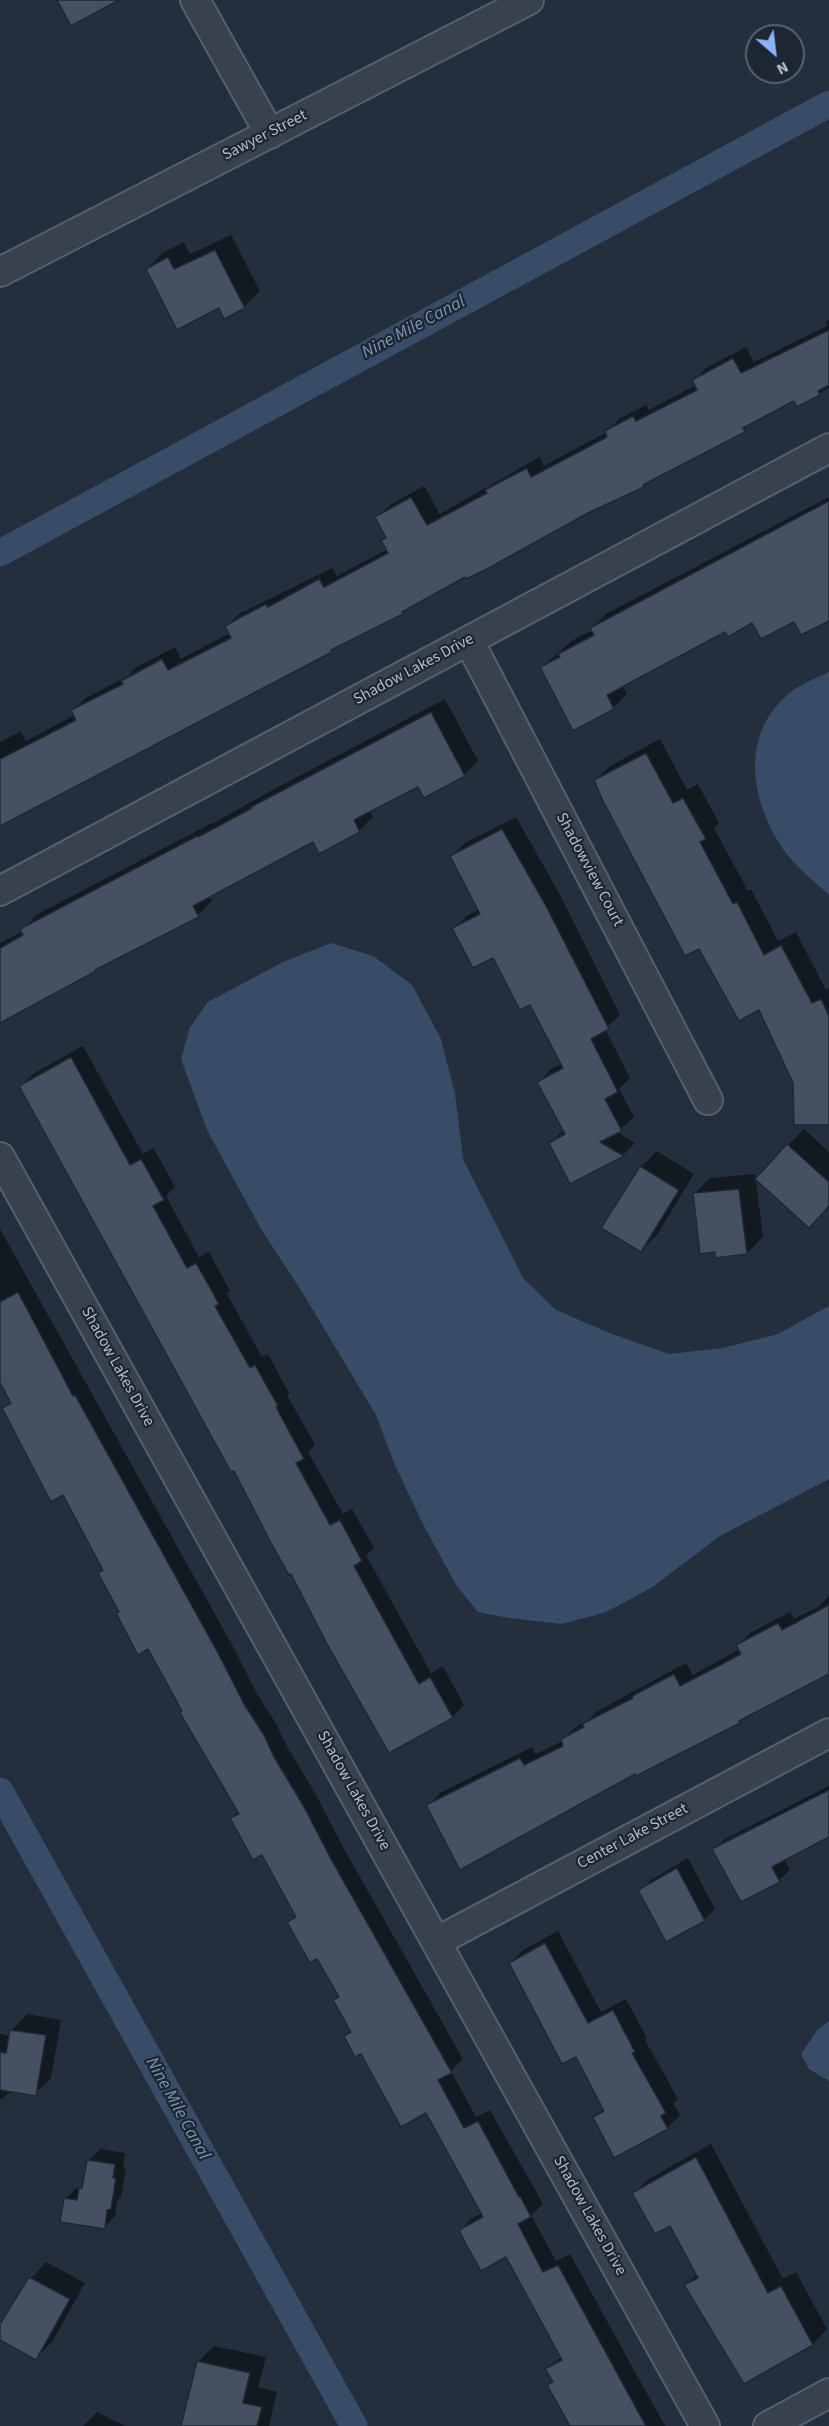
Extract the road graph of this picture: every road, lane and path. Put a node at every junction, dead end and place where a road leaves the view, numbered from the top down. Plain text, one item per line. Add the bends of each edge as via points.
1 (195, 0) edge
2 (529, 0) edge
3 (270, 134) junction
4 (0, 272) edge
5 (829, 448) edge
6 (469, 641) junction
7 (0, 891) edge
8 (708, 1100) dead end
9 (0, 1157) edge
10 (829, 1733) edge
11 (436, 1942) junction
12 (829, 2393) edge
13 (705, 2426) edge
14 (768, 2426) edge

1 - 3 street
2 - 3 street, Sawyer Street
3 - 4 street, Sawyer Street
5 - 6 street, Shadow Lakes Drive
6 - 7 street, Shadow Lakes Drive
6 - 8 street, Shadowview Court
9 - 11 street, Shadow Lakes Drive
10 - 11 street, Center Lake Street
11 - 13 street, Shadow Lakes Drive
12 - 14 street

